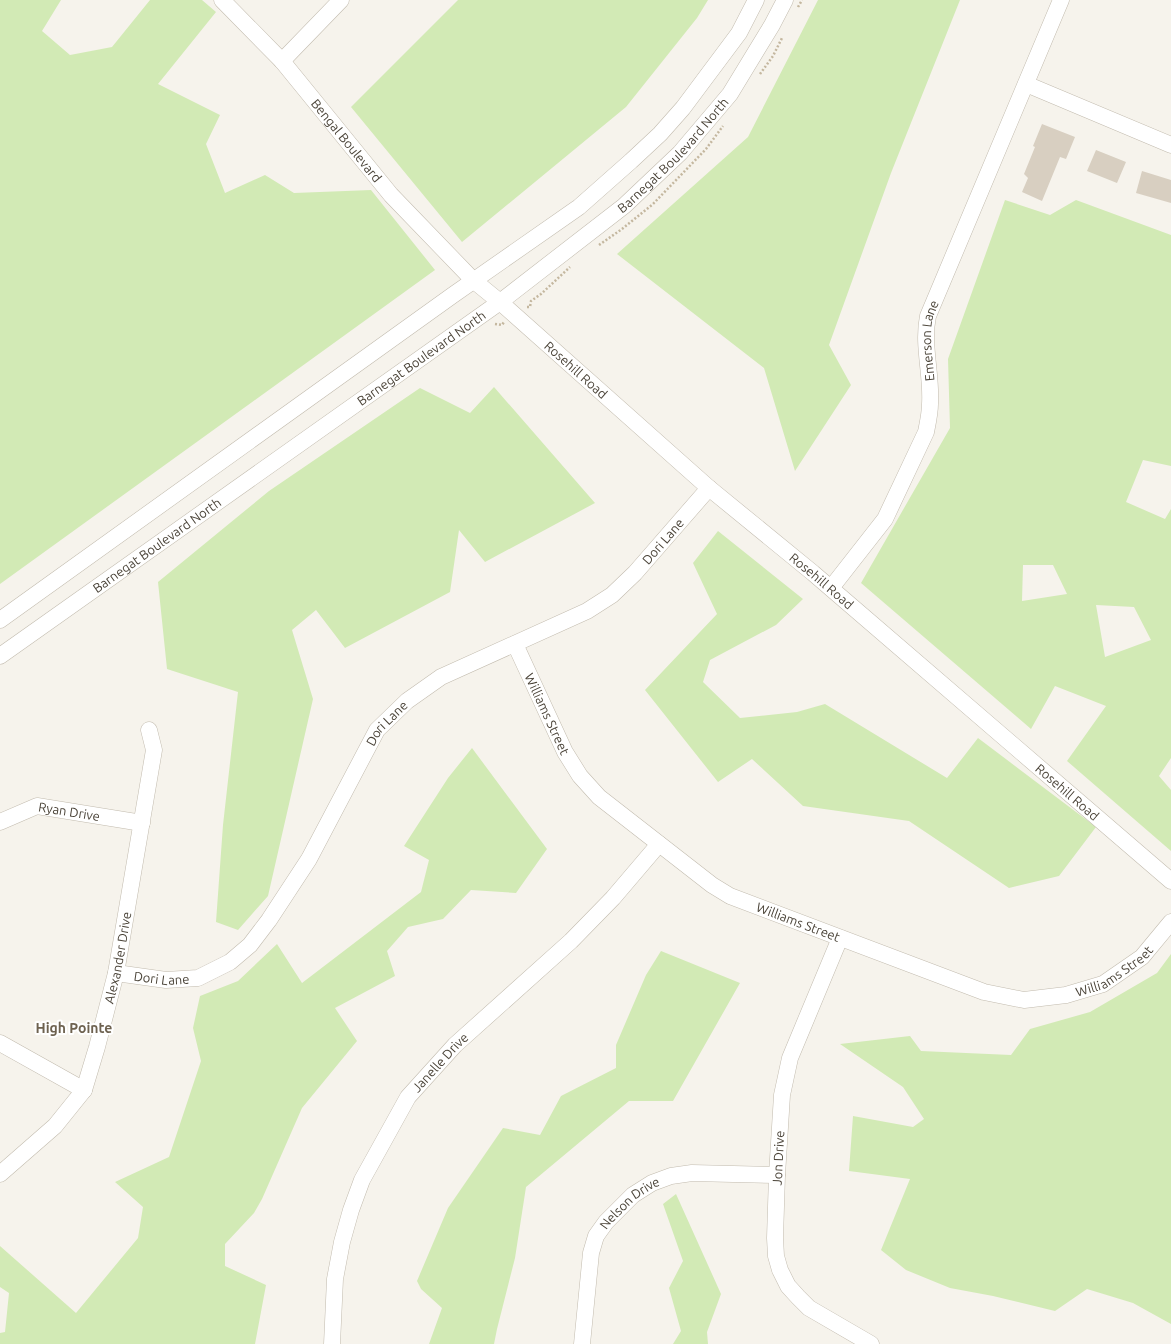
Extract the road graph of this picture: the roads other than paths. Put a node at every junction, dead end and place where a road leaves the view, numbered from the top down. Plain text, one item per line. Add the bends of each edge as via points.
1 (222, 0) edge
2 (340, 0) edge
3 (756, 0) edge
4 (785, 0) edge
5 (1061, 0) edge
6 (282, 61) junction
7 (1026, 84) junction
8 (1171, 145) edge
9 (473, 280) junction
10 (500, 302) junction
11 (709, 488) junction
12 (831, 588) junction
13 (0, 620) edge
14 (515, 644) junction
15 (0, 656) edge
16 (149, 730) dead end
17 (0, 822) edge
18 (142, 823) junction
19 (659, 844) junction
20 (1171, 881) edge
21 (1171, 922) edge
22 (840, 938) junction
23 (116, 973) junction
24 (0, 1043) edge
25 (84, 1090) junction
26 (0, 1174) edge
27 (777, 1175) junction
28 (332, 1344) edge
29 (582, 1344) edge
30 (871, 1344) edge

1 - 6 street, Bengal Boulevard
2 - 6 street
3 - 9 street, Barnegat Boulevard North via 739,33 660,134 579,206
4 - 10 street, Barnegat Boulevard North via 730,94 680,152 624,206
5 - 7 street, Emerson Lane
6 - 9 street, Bengal Boulevard via 391,195
7 - 8 street
7 - 12 street, Emerson Lane via 928,316 925,330 930,402 926,432 885,519
9 - 10 street, Rosehill Road
9 - 13 street, Barnegat Boulevard North
10 - 11 street, Rosehill Road
10 - 15 street, Barnegat Boulevard North
11 - 12 street, Rosehill Road
11 - 14 street, Dori Lane via 635,573 612,595 587,611
12 - 20 street, Rosehill Road
14 - 19 street, Williams Street via 565,752 580,776 599,797
14 - 23 street, Dori Lane via 441,676 407,701 377,730 309,859 250,945 230,962 198,978 166,980
16 - 18 street, Alexander Drive via 154,750
17 - 18 street, Ryan Drive via 37,806
18 - 23 street, Alexander Drive
19 - 22 street, Williams Street via 730,896
19 - 28 street, Janelle Drive via 613,898 571,941 455,1045 408,1097 362,1180 351,1210 335,1279
21 - 22 street, Williams Street via 1142,957 1103,984 1066,995 1024,1000 984,992
22 - 27 street, Jon Drive via 790,1058 782,1095
23 - 25 street, Alexander Drive
24 - 25 street
25 - 26 street, Alexander Drive via 55,1126
27 - 29 street, Nelson Drive via 692,1173 664,1178 633,1195 596,1236 591,1253
27 - 30 street, Jon Drive via 776,1256 788,1286 809,1308

